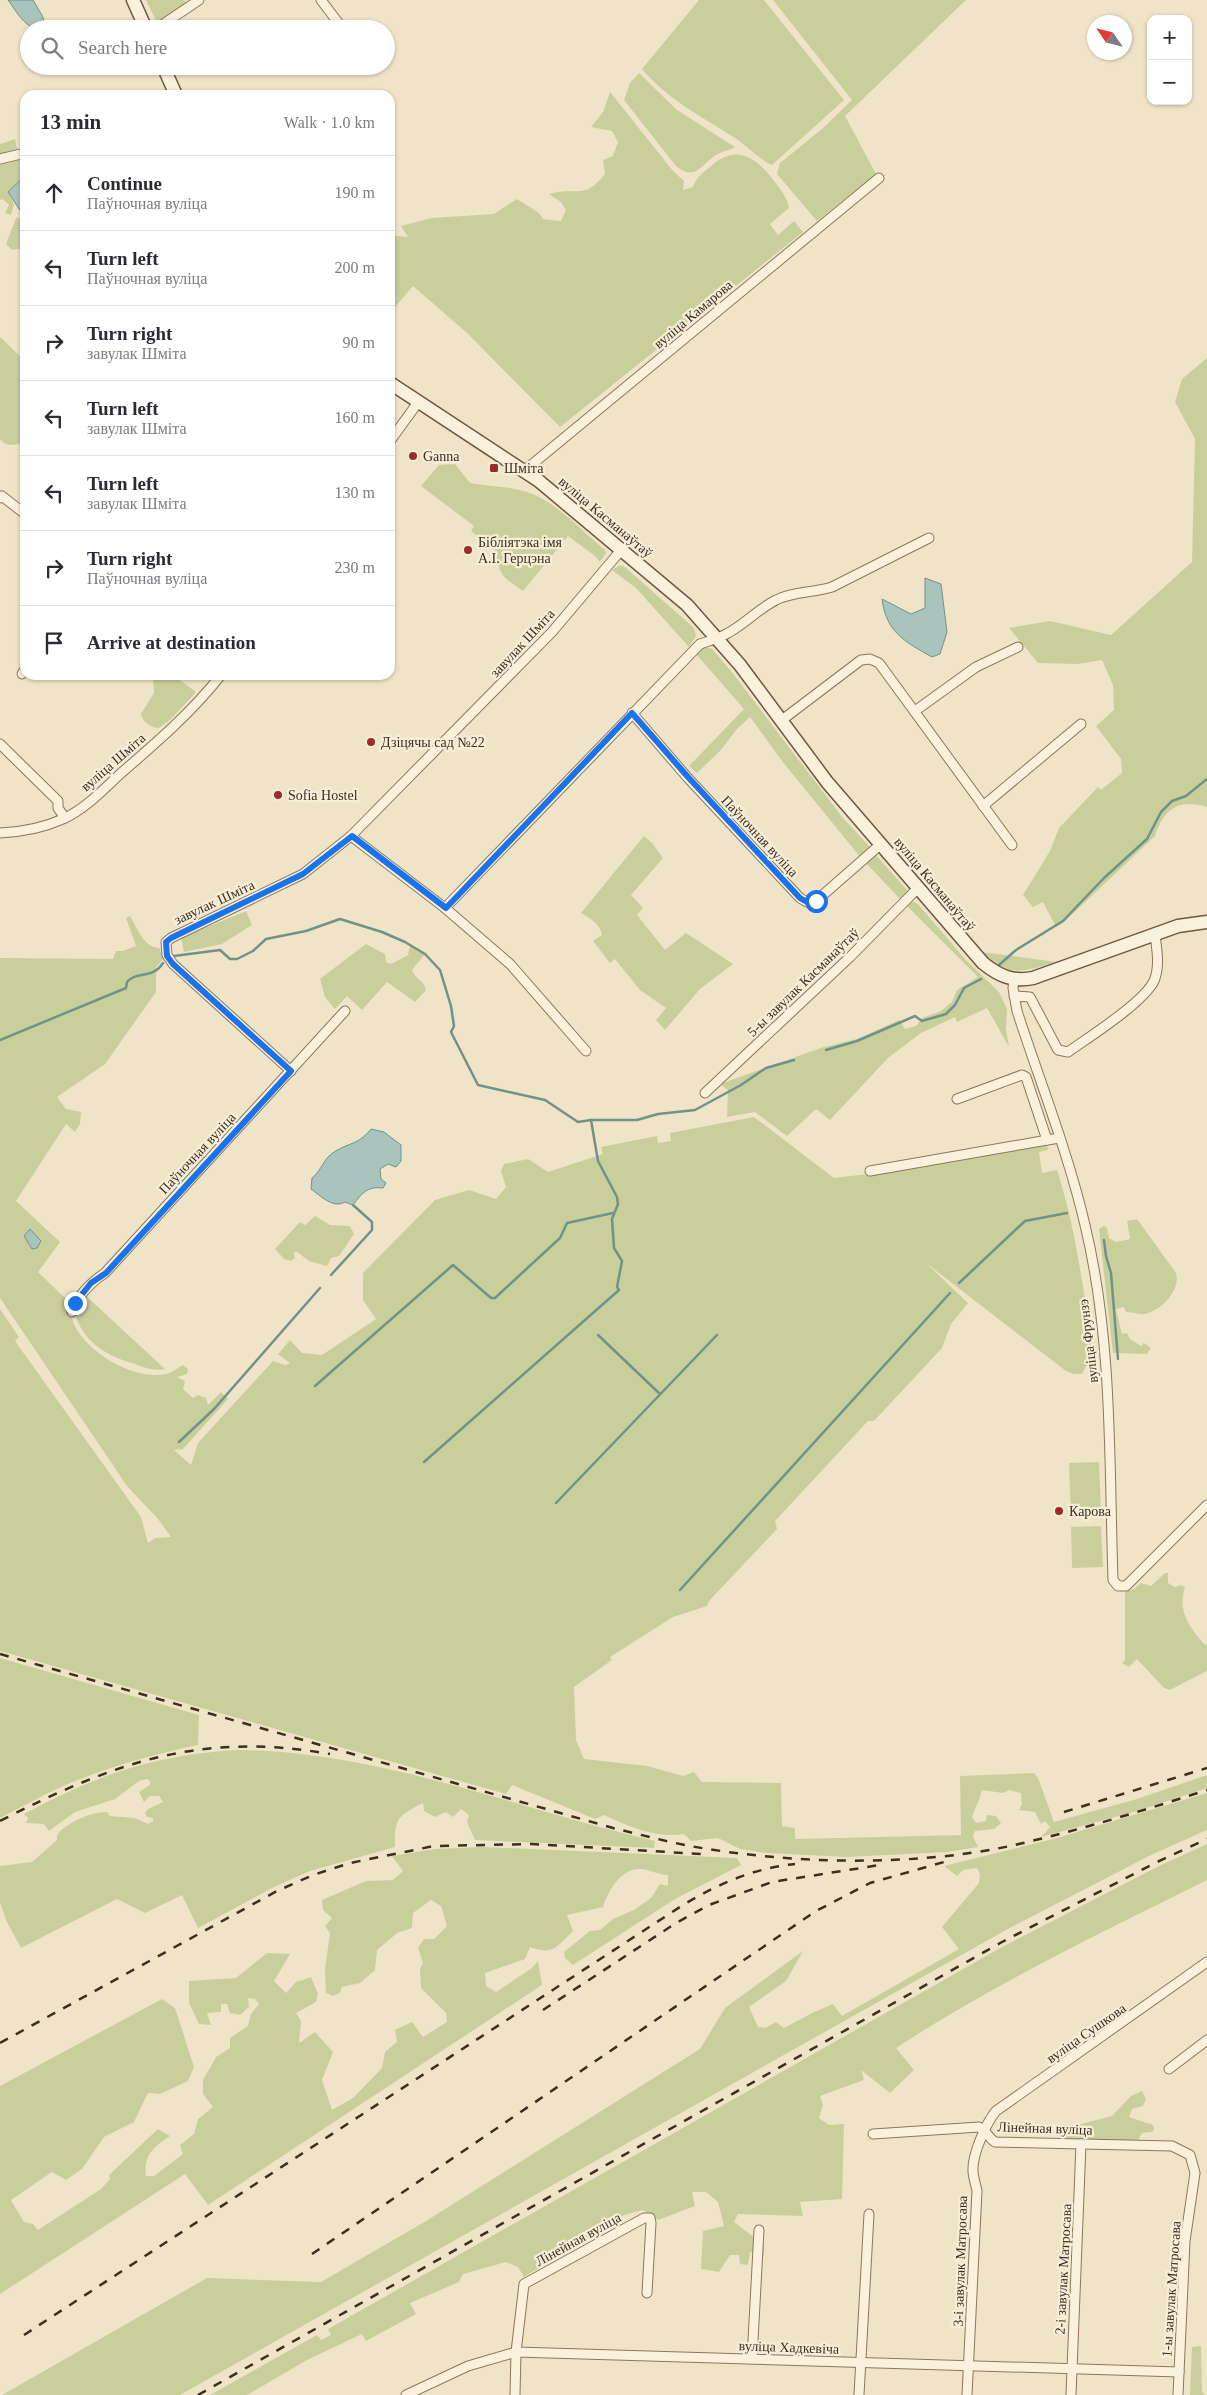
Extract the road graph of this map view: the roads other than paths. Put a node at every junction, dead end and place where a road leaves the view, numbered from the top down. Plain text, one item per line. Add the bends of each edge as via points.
1 (133, 0) edge
2 (199, 0) edge
3 (321, 0) edge
4 (142, 20) edge
5 (169, 20) edge
6 (337, 20) edge
7 (167, 75) edge
8 (174, 90) edge
9 (20, 154) edge
10 (0, 159) edge
11 (879, 178) dead end
12 (395, 386) edge
13 (419, 401) junction
14 (395, 434) edge
15 (524, 471) junction
16 (0, 498) edge
17 (20, 510) edge
18 (929, 538) dead end
19 (622, 549) junction
20 (718, 637) junction
21 (1018, 647) dead end
22 (217, 680) edge
23 (915, 711) junction
24 (632, 713) junction
25 (782, 720) junction
26 (1080, 724) dead end
27 (0, 744) edge
28 (983, 806) junction
29 (65, 818) junction
30 (0, 833) edge
31 (352, 836) junction
32 (881, 844) junction
33 (1012, 845) dead end
34 (918, 888) junction
35 (446, 908) junction
36 (1207, 922) edge
37 (1155, 935) junction
38 (1014, 980) junction
39 (1014, 996) junction
40 (345, 1011) dead end
41 (586, 1051) dead end
42 (291, 1071) junction
43 (705, 1093) dead end
44 (957, 1099) dead end
45 (1059, 1138) junction
46 (1047, 1140) junction
47 (870, 1171) dead end
48 (72, 1312) dead end
49 (1207, 1505) edge
50 (1207, 1962) edge
51 (1207, 2040) edge
52 (1169, 2069) dead end
53 (986, 2130) junction
54 (873, 2134) dead end
55 (1082, 2144) junction
56 (1190, 2155) joint
57 (869, 2214) dead end
58 (759, 2230) dead end
59 (648, 2293) dead end
60 (516, 2352) junction
61 (752, 2358) junction
62 (861, 2364) junction
63 (969, 2366) junction
64 (1072, 2370) junction
65 (1179, 2372) junction
66 (406, 2395) edge
67 (515, 2395) edge
68 (859, 2395) edge
69 (967, 2395) edge
70 (1071, 2395) edge
71 (1178, 2395) edge

1 - 4 main road
2 - 5 street
3 - 6 street
7 - 8 main road
9 - 10 street
11 - 15 street, вуліца Камарова
12 - 13 main road, вуліца Касманаўтаў
13 - 14 street
13 - 15 main road, вуліца Касманаўтаў
15 - 19 main road, вуліца Касманаўтаў
16 - 17 street via 2,496
18 - 20 street via 832,587 790,594 776,600 729,633
19 - 20 main road, вуліца Касманаўтаў via 687,605
19 - 31 street, завулак Шміта via 552,632
20 - 24 street via 694,649
20 - 25 main road, вуліца Касманаўтаў
21 - 23 street via 976,667
22 - 29 street, вуліца Шміта via 157,742 89,802
23 - 25 street via 879,663 870,658 861,660
23 - 28 street
24 - 32 street, Паўночная вуліца via 807,902 816,901
24 - 35 street
25 - 32 main road, вуліца Касманаўтаў via 828,782
26 - 28 street
27 - 29 street via 58,801 58,808
28 - 33 street
29 - 30 street, вуліца Шміта via 17,832
31 - 35 street
31 - 42 street, завулак Шміта via 303,874 166,942 167,956 173,964
32 - 34 main road, вуліца Касманаўтаў
34 - 38 main road, вуліца Касманаўтаў via 983,963
34 - 43 street, 5-ы завулак Касманаўтаў via 850,957
35 - 41 street via 510,964
36 - 37 main road via 1178,926
37 - 38 main road via 1034,978
37 - 39 street via 1158,952 1156,974 1149,989 1068,1052 1058,1050 1030,997
38 - 39 street, вуліца Фрунзэ
39 - 45 street, вуліца Фрунзэ
40 - 42 street, Паўночная вуліца
42 - 48 street, Паўночная вуліца via 106,1273 91,1283
44 - 46 street via 1022,1075 1026,1077
45 - 46 street
45 - 49 street, вуліца Фрунзэ via 1085,1224 1107,1366 1113,1580 1118,1586 1126,1586
46 - 47 street
50 - 53 street, вуліца Сушкова via 996,2111
51 - 52 street
53 - 54 street, Лінейная вуліца via 973,2127
53 - 55 street, Лінейная вуліца via 990,2139 996,2142
53 - 63 street, 3-і завулак Матросава via 974,2157 977,2191
55 - 56 street, Лінейная вуліца via 1172,2146
55 - 64 street, 2-і завулак Матросава
56 - 65 street, 1-ы завулак Матросава via 1194,2173 1185,2241
57 - 62 street
58 - 61 street
59 - 60 street, Лінейная вуліца via 651,2223 650,2218 644,2218 524,2284
60 - 61 street, вуліца Хадкевіча
60 - 66 street, вуліца Хадкевіча via 468,2366
60 - 67 street
61 - 62 street, вуліца Хадкевіча
62 - 63 street, вуліца Хадкевіча
62 - 68 street
63 - 64 street, вуліца Хадкевіча
63 - 69 street, 3-і завулак Матросава
64 - 65 street, вуліца Хадкевіча
64 - 70 street, 2-і завулак Матросава
65 - 71 street, 1-ы завулак Матросава

